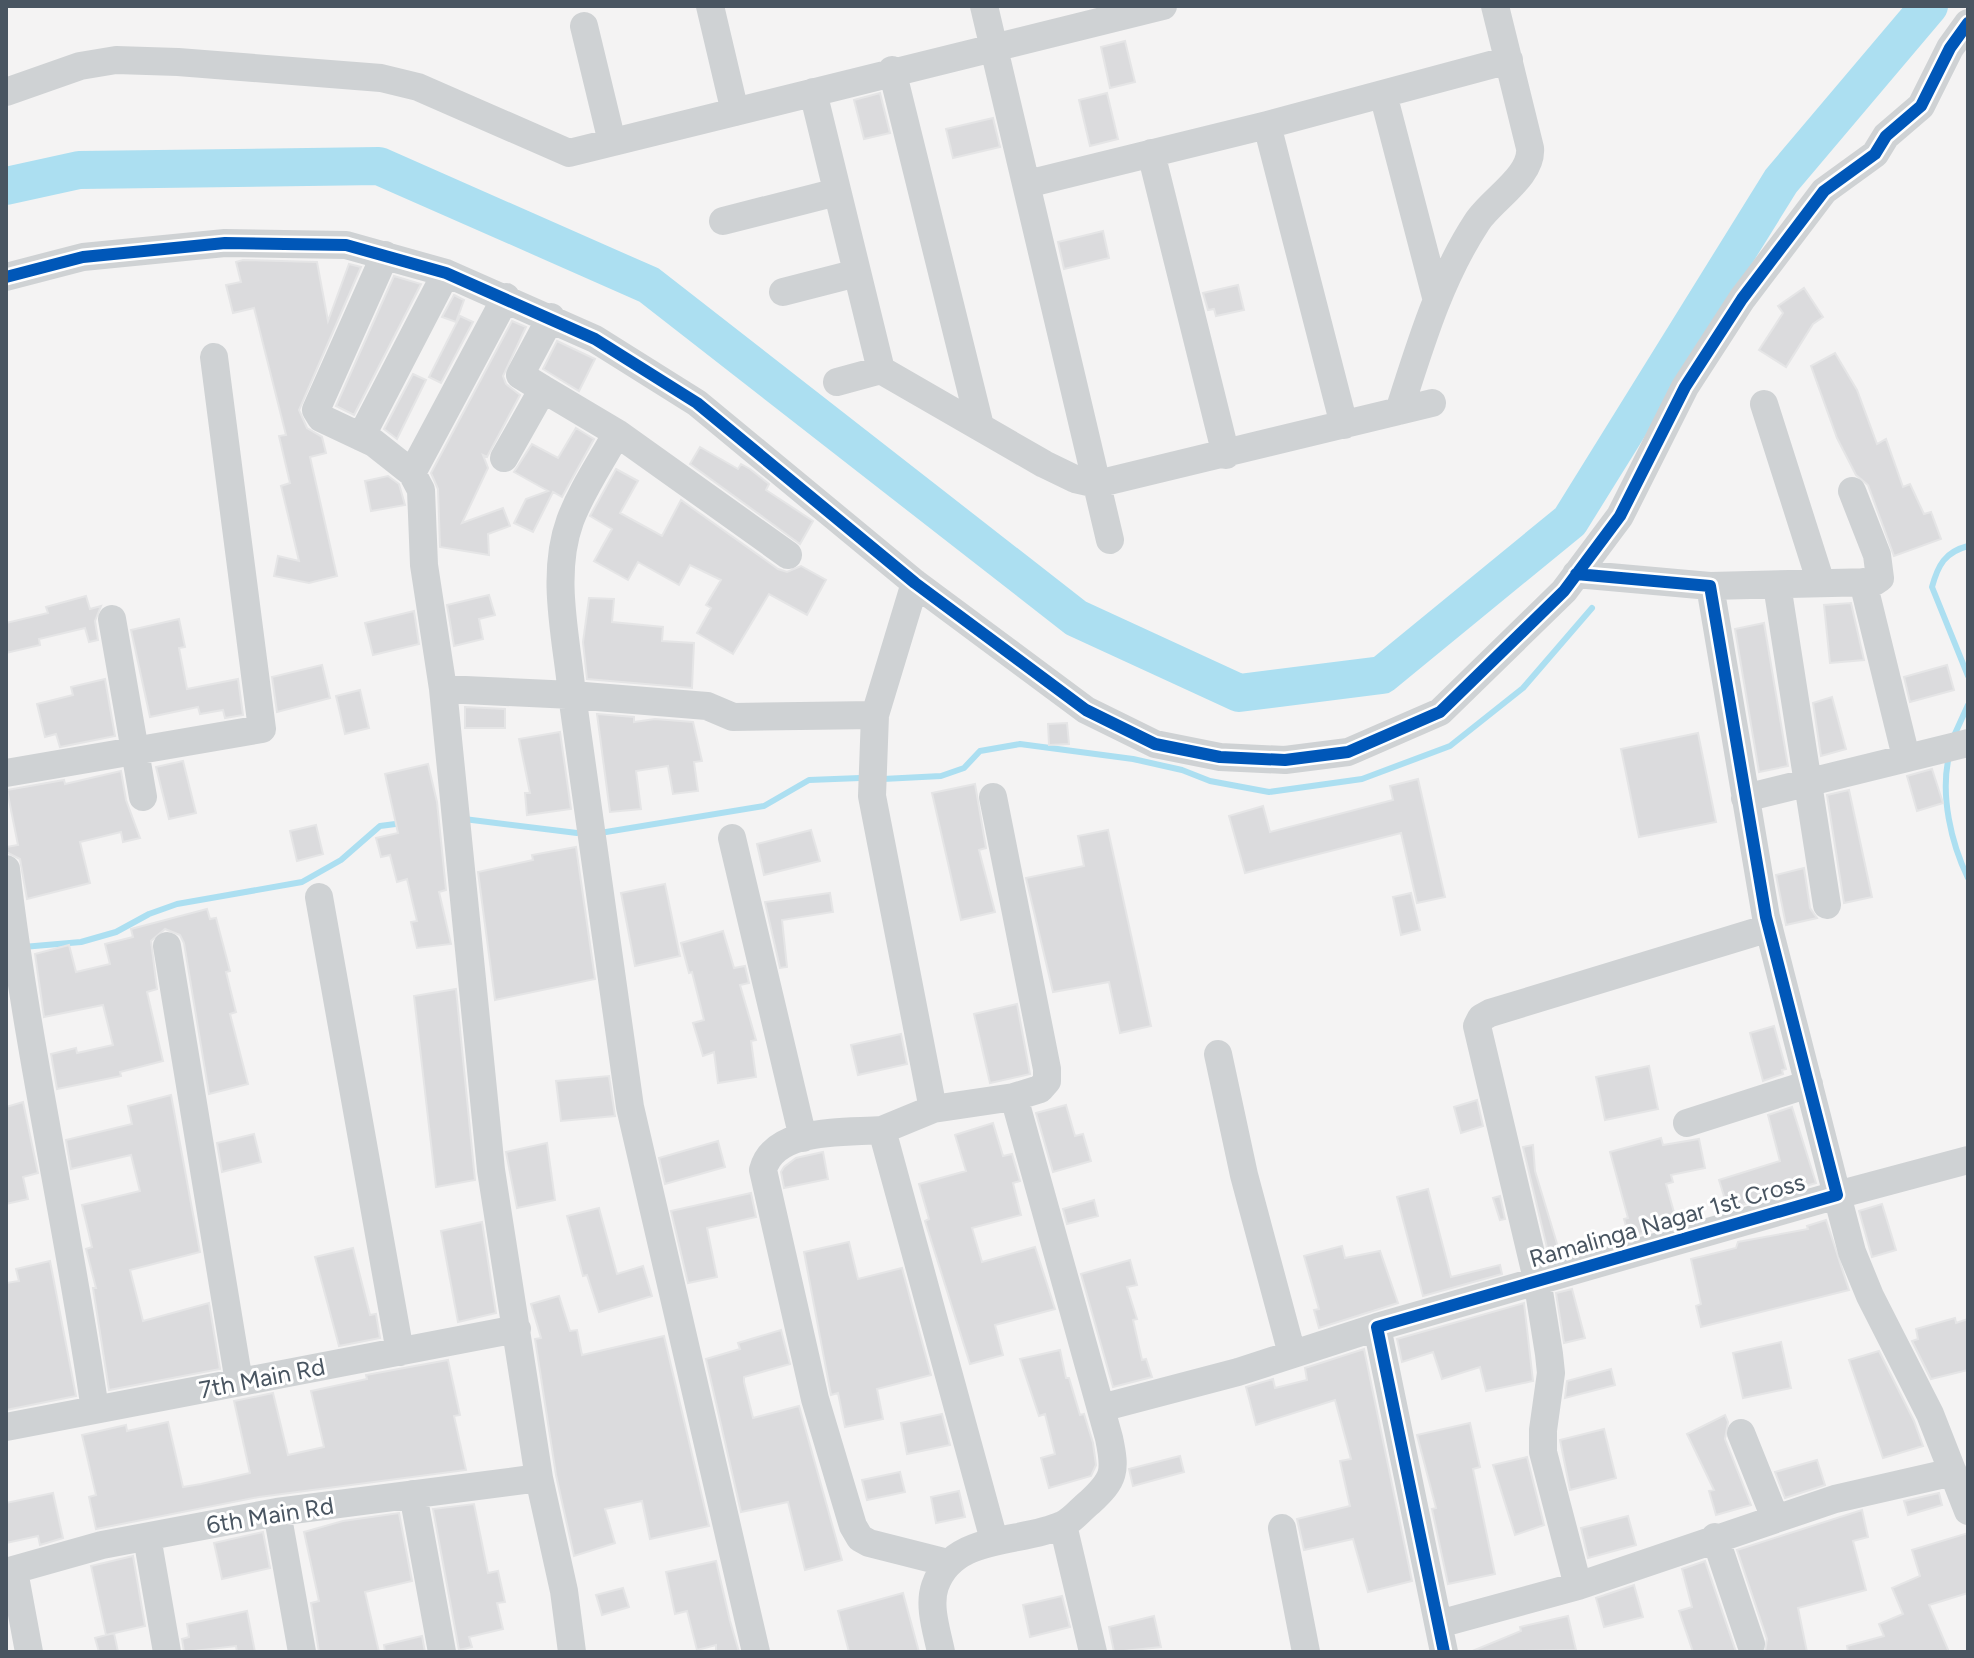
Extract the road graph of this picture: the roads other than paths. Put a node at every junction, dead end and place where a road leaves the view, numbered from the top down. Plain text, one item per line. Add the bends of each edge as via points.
1 (710, 6) edge
2 (984, 6) edge
3 (1163, 6) edge
4 (1495, 6) edge
5 (1114, 12) edge
6 (1968, 23) edge
7 (584, 26) dead end
8 (995, 49) junction
9 (1509, 60) junction
10 (892, 70) junction
11 (6, 92) edge
12 (813, 92) junction
13 (1383, 94) junction
14 (735, 112) junction
15 (1267, 125) junction
16 (612, 142) junction
17 (1151, 153) junction
18 (1027, 184) junction
19 (837, 192) junction
20 (723, 221) dead end
21 (385, 255) junction
22 (446, 273) junction
23 (857, 273) junction
24 (6, 277) edge
25 (783, 292) dead end
26 (506, 297) junction
27 (1436, 297) junction
28 (551, 317) junction
29 (214, 357) dead end
30 (881, 370) junction
31 (837, 382) dead end
32 (543, 389) junction
33 (1432, 403) dead end
34 (1764, 404) dead end
35 (1399, 411) junction
36 (1344, 425) junction
37 (980, 426) junction
38 (617, 433) junction
39 (361, 437) junction
40 (1226, 455) junction
41 (504, 458) dead end
42 (412, 473) junction
43 (1097, 484) junction
44 (1852, 491) dead end
45 (1110, 540) dead end
46 (788, 555) dead end
47 (1576, 574) junction
48 (1863, 582) junction
49 (915, 583) junction
50 (1821, 583) junction
51 (1777, 585) junction
52 (1710, 586) junction
53 (112, 619) dead end
54 (443, 689) junction
55 (572, 695) junction
56 (875, 715) junction
57 (1968, 743) edge
58 (136, 754) junction
59 (1916, 754) junction
60 (6, 773) edge
61 (1808, 784) junction
62 (143, 797) dead end
63 (993, 797) dead end
64 (1745, 798) junction
65 (732, 838) dead end
66 (6, 869) edge
67 (319, 897) dead end
68 (1827, 905) dead end
69 (1769, 928) junction
70 (167, 946) dead end
71 (1218, 1054) dead end
72 (1809, 1084) junction
73 (1014, 1097) junction
74 (933, 1109) junction
75 (1687, 1123) dead end
76 (882, 1130) junction
77 (803, 1138) junction
78 (1968, 1160) edge
79 (1837, 1195) junction
80 (1537, 1279) junction
81 (1377, 1327) junction
82 (517, 1329) junction
83 (400, 1352) junction
84 (1292, 1354) junction
85 (239, 1382) junction
86 (1101, 1408) junction
87 (95, 1410) junction
88 (6, 1427) edge
89 (1741, 1433) dead end
90 (1953, 1472) junction
91 (539, 1478) junction
92 (413, 1494) junction
93 (1968, 1511) edge
94 (277, 1512) junction
95 (1775, 1518) junction
96 (1063, 1525) junction
97 (1282, 1528) dead end
98 (147, 1537) junction
99 (1715, 1537) junction
100 (994, 1540) junction
101 (948, 1563) junction
102 (10, 1571) edge
103 (1578, 1586) junction
104 (1441, 1638) edge
105 (1751, 1644) dead end
106 (29, 1652) edge
107 (167, 1652) edge
108 (302, 1652) edge
109 (442, 1652) edge
110 (572, 1652) edge
111 (756, 1652) edge
112 (941, 1652) edge
113 (1093, 1652) edge
114 (1306, 1652) edge

1 - 14 street
2 - 8 street
3 - 5 street
4 - 9 street
5 - 8 street
6 - 47 street via 1921,106 1886,136 1875,154 1824,191 1742,299 1685,387 1620,516
7 - 16 street
8 - 10 street
8 - 18 street
9 - 13 street
9 - 27 street via 1529,162 1478,220
10 - 12 street
10 - 37 street
11 - 16 street via 80,66 116,60 263,68 381,78 418,87 569,153
12 - 14 street
12 - 19 street
13 - 15 street
13 - 27 street
14 - 16 street
15 - 17 street
15 - 36 street
17 - 18 street
17 - 40 street
18 - 43 street
19 - 20 street
19 - 23 street
21 - 22 street
21 - 24 street via 346,245 225,243 83,257
21 - 39 street via 317,402 321,418
22 - 26 street
22 - 39 street
23 - 25 street
23 - 30 street
26 - 28 street
26 - 42 street
27 - 35 street
28 - 32 street via 520,375
28 - 49 street via 697,403
29 - 58 street via 262,729
30 - 31 street
30 - 37 street
32 - 38 street
32 - 41 street
33 - 35 street
34 - 50 street
35 - 36 street
36 - 40 street
37 - 43 street via 1044,464
38 - 46 street
38 - 55 street via 576,507 564,542 561,583
39 - 42 street
40 - 43 street
42 - 54 street via 421,490 424,565
43 - 45 street
44 - 48 street via 1877,555 1880,578
47 - 49 street via 1440,712 1348,752 1285,760 1220,757 1155,744 1086,710
47 - 52 street
48 - 50 street
48 - 59 street
49 - 56 street
50 - 51 street
51 - 52 street
51 - 61 street
52 - 64 street, Ramalinga Nagar 1st Cross
53 - 58 street
54 - 55 street
54 - 82 street via 491,1170
55 - 56 street via 707,706 733,717
55 - 111 street via 630,1107
56 - 74 street via 871,784
57 - 59 street
58 - 60 street
58 - 62 street
59 - 61 street
61 - 64 street
61 - 68 street
63 - 73 street via 1047,1069 1040,1089
64 - 69 street, Ramalinga Nagar 1st Cross
65 - 77 street
66 - 87 street
67 - 83 street
69 - 72 street, Ramalinga Nagar 1st Cross
69 - 80 street via 1481,1018 1477,1038
70 - 85 street
71 - 84 street
72 - 75 street
72 - 79 street, Ramalinga Nagar 1st Cross
73 - 74 street
73 - 86 street
74 - 76 street
76 - 77 street
76 - 100 street
77 - 101 street via 775,1147 763,1170 815,1399 853,1526 869,1543
78 - 79 street
79 - 80 street, Ramalinga Nagar 1st Cross
79 - 90 street via 1870,1296
80 - 81 street, Ramalinga Nagar 1st Cross
80 - 103 street via 1551,1373 1543,1452
81 - 84 street, Ramalinga Nagar 1st Cross
81 - 104 street
82 - 83 street, 7th Main Rd
82 - 91 street
83 - 85 street, 7th Main Rd
84 - 86 street, Ramalinga Nagar 1st Cross
85 - 87 street, 7th Main Rd
86 - 96 street via 1113,1456 1109,1484
87 - 88 street, 7th Main Rd
89 - 95 street
90 - 93 street
90 - 95 street
91 - 92 street, 6th Main Rd
91 - 110 street
92 - 94 street, 6th Main Rd
92 - 109 street
94 - 98 street, 6th Main Rd
94 - 108 street
95 - 99 street
96 - 100 street
96 - 113 street
97 - 114 street
98 - 102 street, 6th Main Rd
98 - 107 street
99 - 103 street
99 - 105 street
100 - 101 street
101 - 112 street via 935,1587 933,1614
102 - 106 street
103 - 104 street

